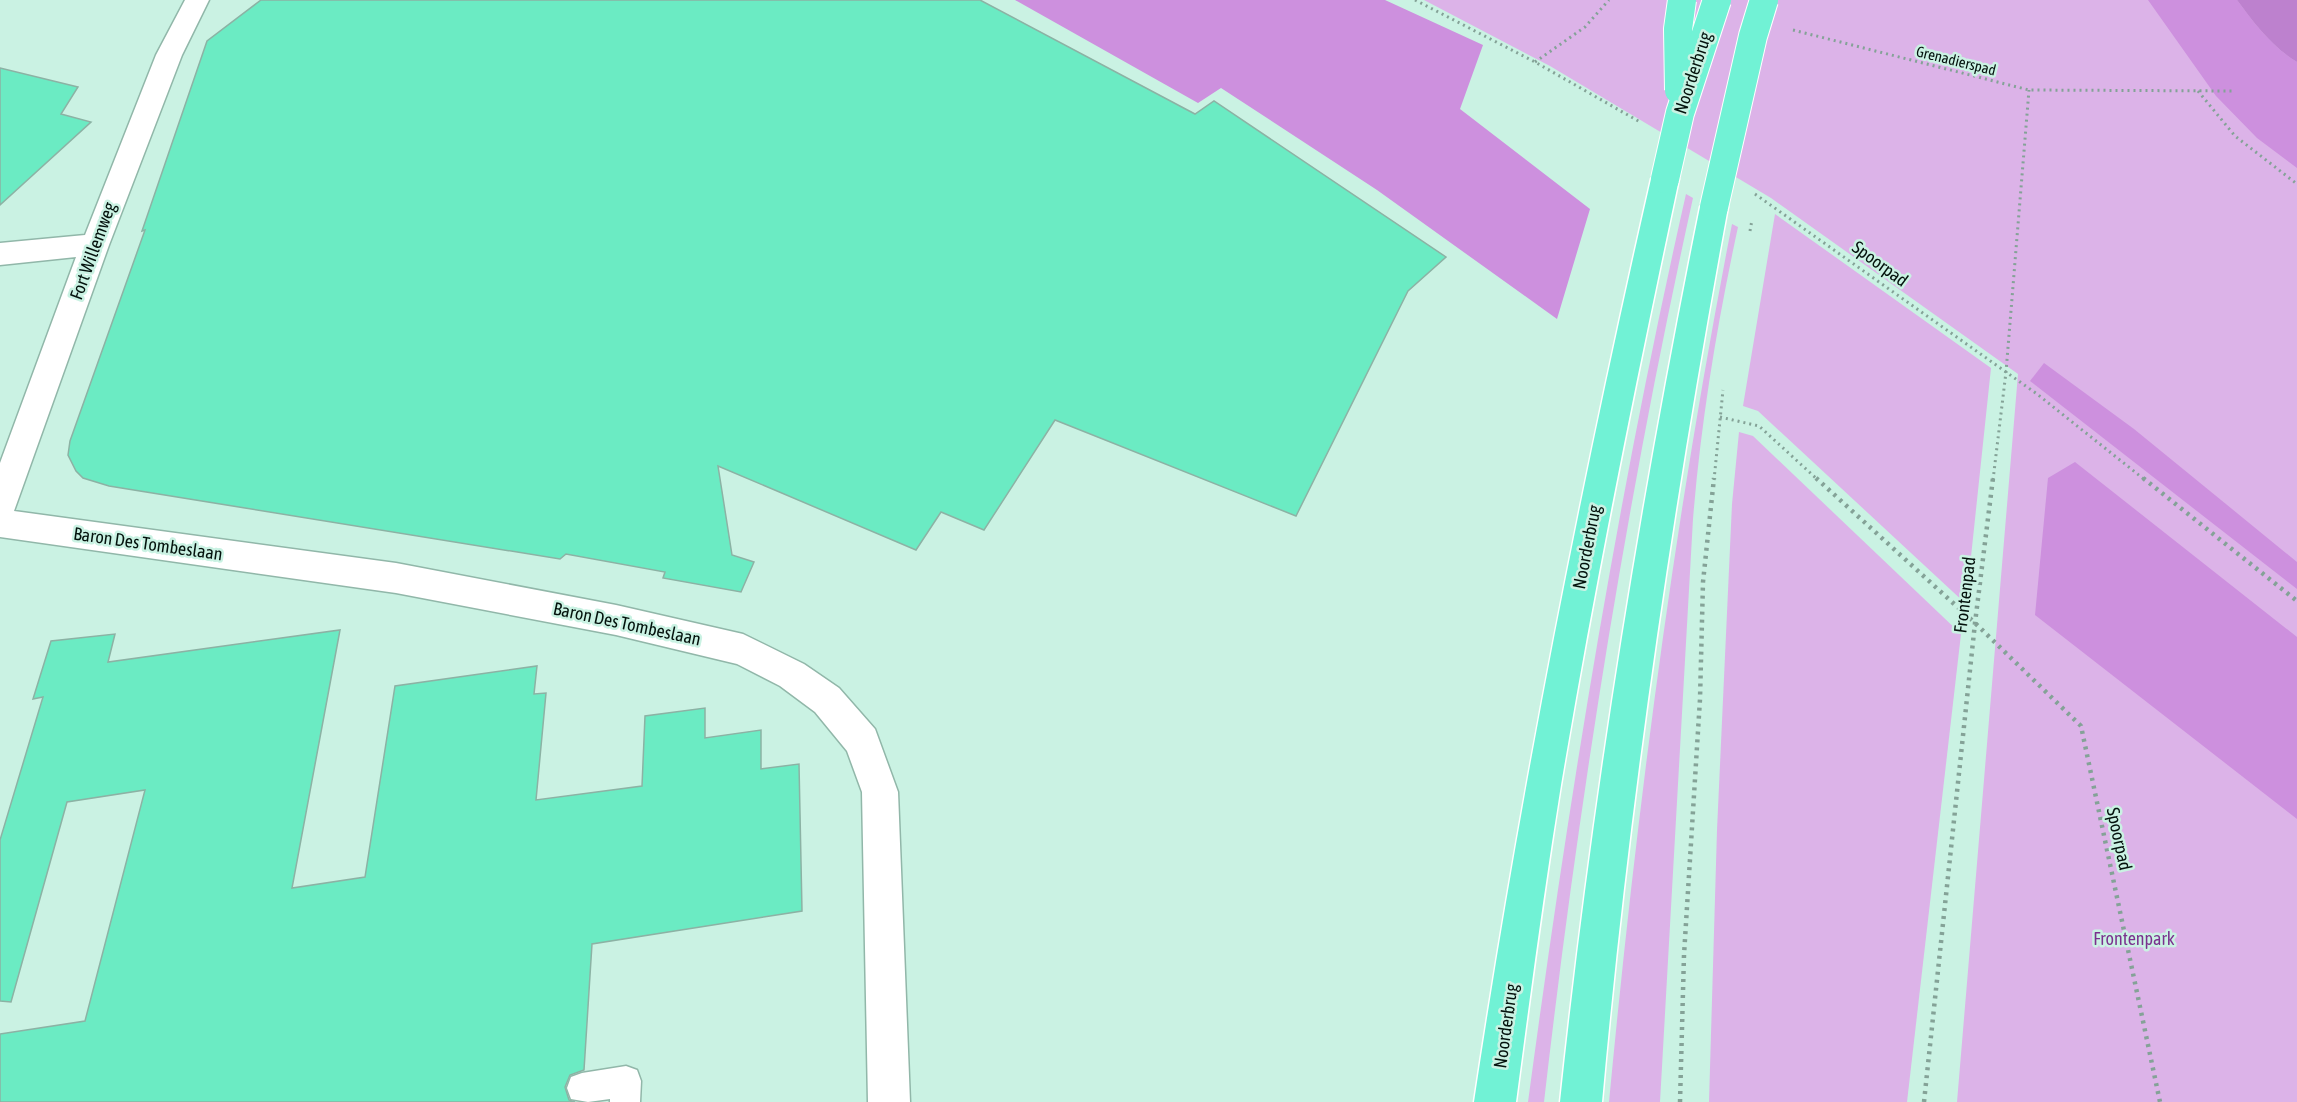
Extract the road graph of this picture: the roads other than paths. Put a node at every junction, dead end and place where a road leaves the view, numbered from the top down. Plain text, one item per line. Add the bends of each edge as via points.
1 (197, 0) edge
2 (1682, 0) edge
3 (1717, 0) edge
4 (1764, 0) edge
5 (1680, 113) junction
6 (95, 245) junction
7 (0, 255) edge
8 (0, 507) edge
9 (0, 523) edge
10 (582, 1088) dead end
11 (626, 1102) edge
12 (889, 1102) edge
13 (1495, 1102) edge
14 (1581, 1102) edge

1 - 6 street, Fort Willemweg via 169,55
2 - 5 main road, bridge via 1677,62
3 - 5 main road, Noorderbrug, bridge
4 - 14 main road, bridge via 1714,207 1644,586
5 - 13 main road, Noorderbrug, bridge via 1613,413 1573,621 1543,786
6 - 7 street
6 - 8 street, Fort Willemweg
9 - 12 street, Baron Des Tombeslaan via 396,578 604,617 743,650 792,675 827,700 862,741 880,792
10 - 11 lane via 626,1081

